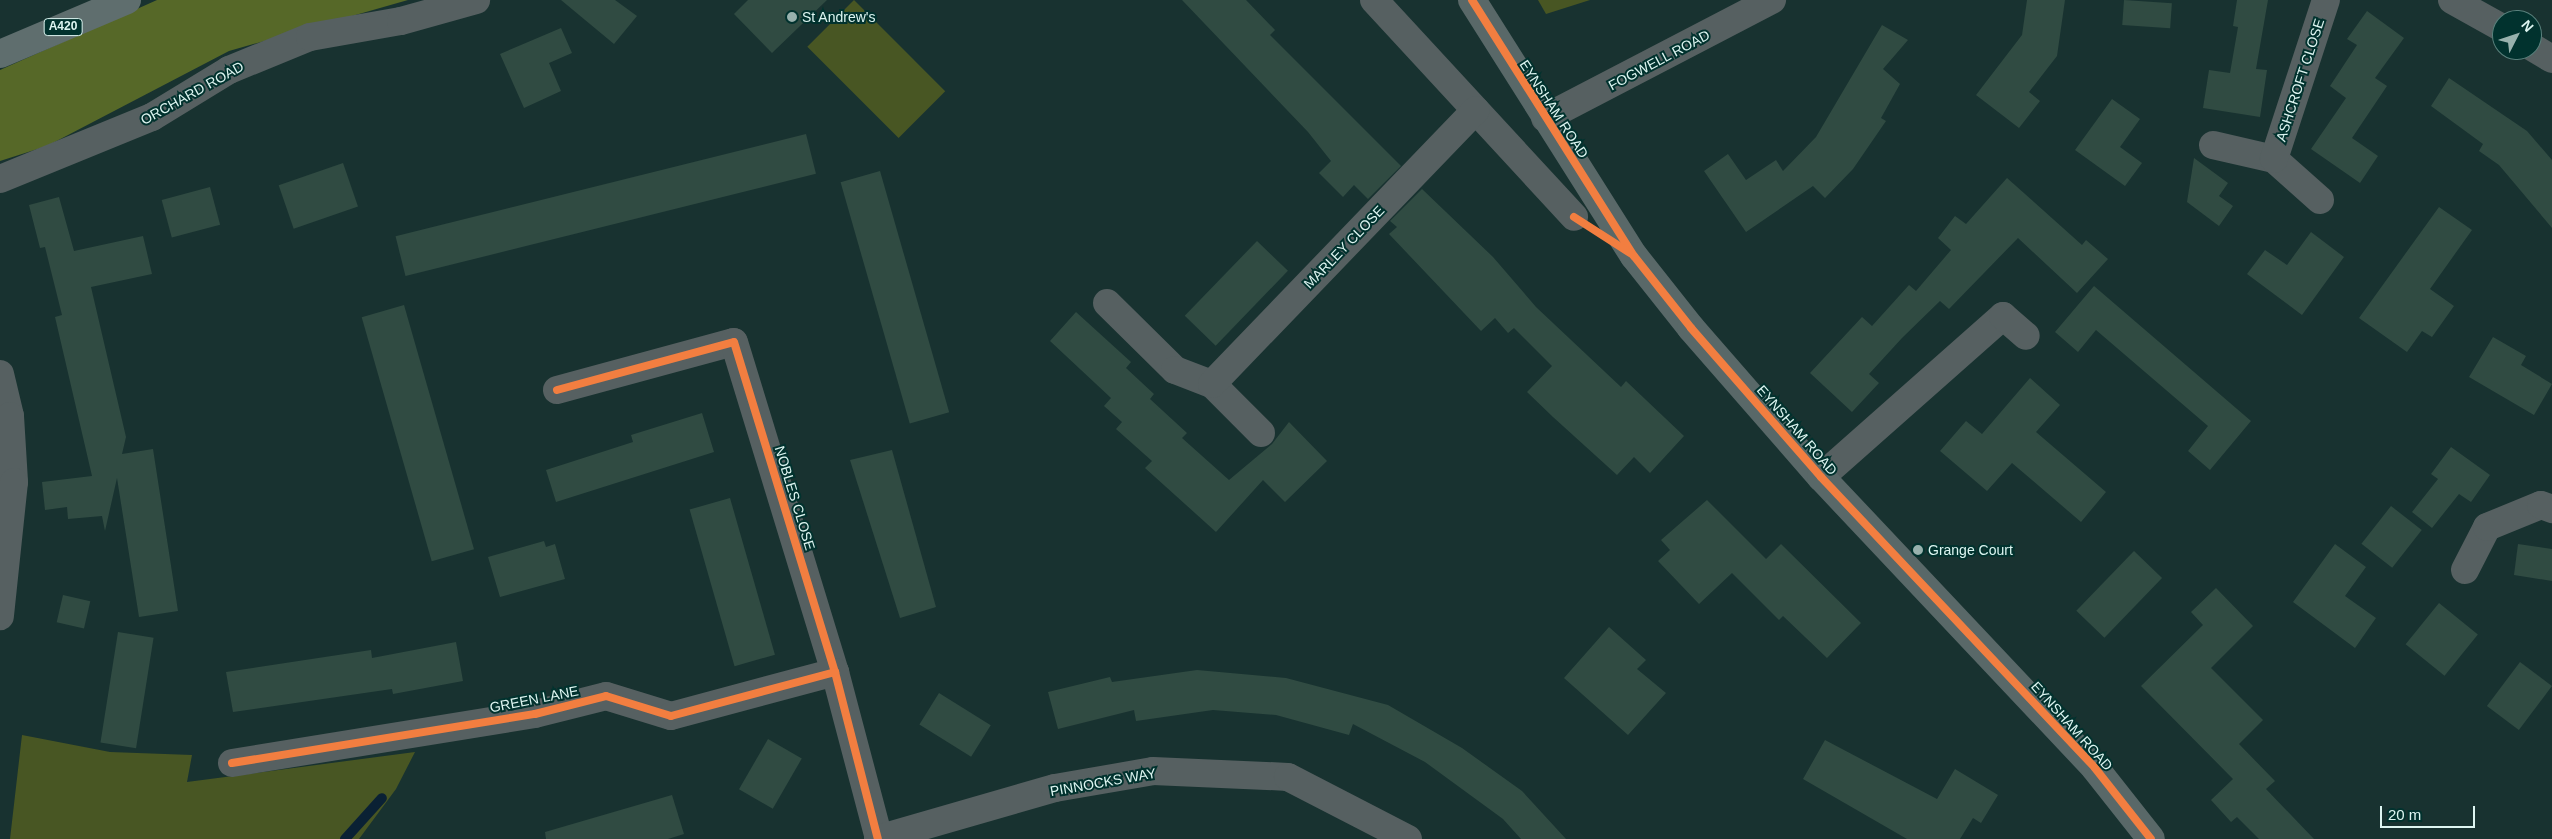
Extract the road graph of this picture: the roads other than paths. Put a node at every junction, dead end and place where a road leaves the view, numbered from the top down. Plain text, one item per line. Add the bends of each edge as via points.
1 (127, 0) edge
2 (476, 0) edge
3 (1374, 0) edge
4 (1472, 0) edge
5 (1772, 0) edge
6 (2326, 0) edge
7 (2452, 0) edge
8 (2492, 22) edge
9 (0, 54) edge
10 (1476, 110) junction
11 (1545, 118) junction
12 (2213, 145) dead end
13 (2274, 159) junction
14 (0, 179) edge
15 (2320, 200) dead end
16 (1574, 217) dead end
17 (1107, 303) dead end
18 (2026, 336) dead end
19 (0, 374) edge
20 (1212, 384) junction
21 (557, 390) dead end
22 (1261, 433) dead end
23 (1821, 477) junction
24 (2552, 509) edge
25 (2465, 570) dead end
26 (0, 577) edge
27 (0, 616) edge
28 (835, 672) junction
29 (232, 763) dead end
30 (878, 839) edge
31 (1408, 839) edge
32 (2151, 839) edge

1 - 9 highway, A420
2 - 14 street, ORCHARD ROAD via 401,21 310,37 229,70 152,117
3 - 10 street
4 - 11 main road, EYNSHAM ROAD
5 - 11 street, FOGWELL ROAD
6 - 13 street, ASHCROFT CLOSE
7 - 8 street
10 - 16 street
10 - 20 street, MARLEY CLOSE
11 - 23 main road, EYNSHAM ROAD via 1634,256
12 - 13 street, ASHCROFT CLOSE
13 - 15 street, ASHCROFT CLOSE
17 - 20 street via 1175,370
18 - 23 street via 2003,316
19 - 26 street via 10,416 14,482 11,545
20 - 22 street
21 - 28 street, NOBLES CLOSE via 734,342
23 - 32 main road, EYNSHAM ROAD via 2095,768
24 - 25 street via 2542,505 2487,527
26 - 27 street
28 - 29 street, GREEN LANE via 671,716 606,696 535,714
28 - 30 street, NOBLES CLOSE
30 - 31 street, PINNOCKS WAY via 1055,788 1153,771 1288,777

